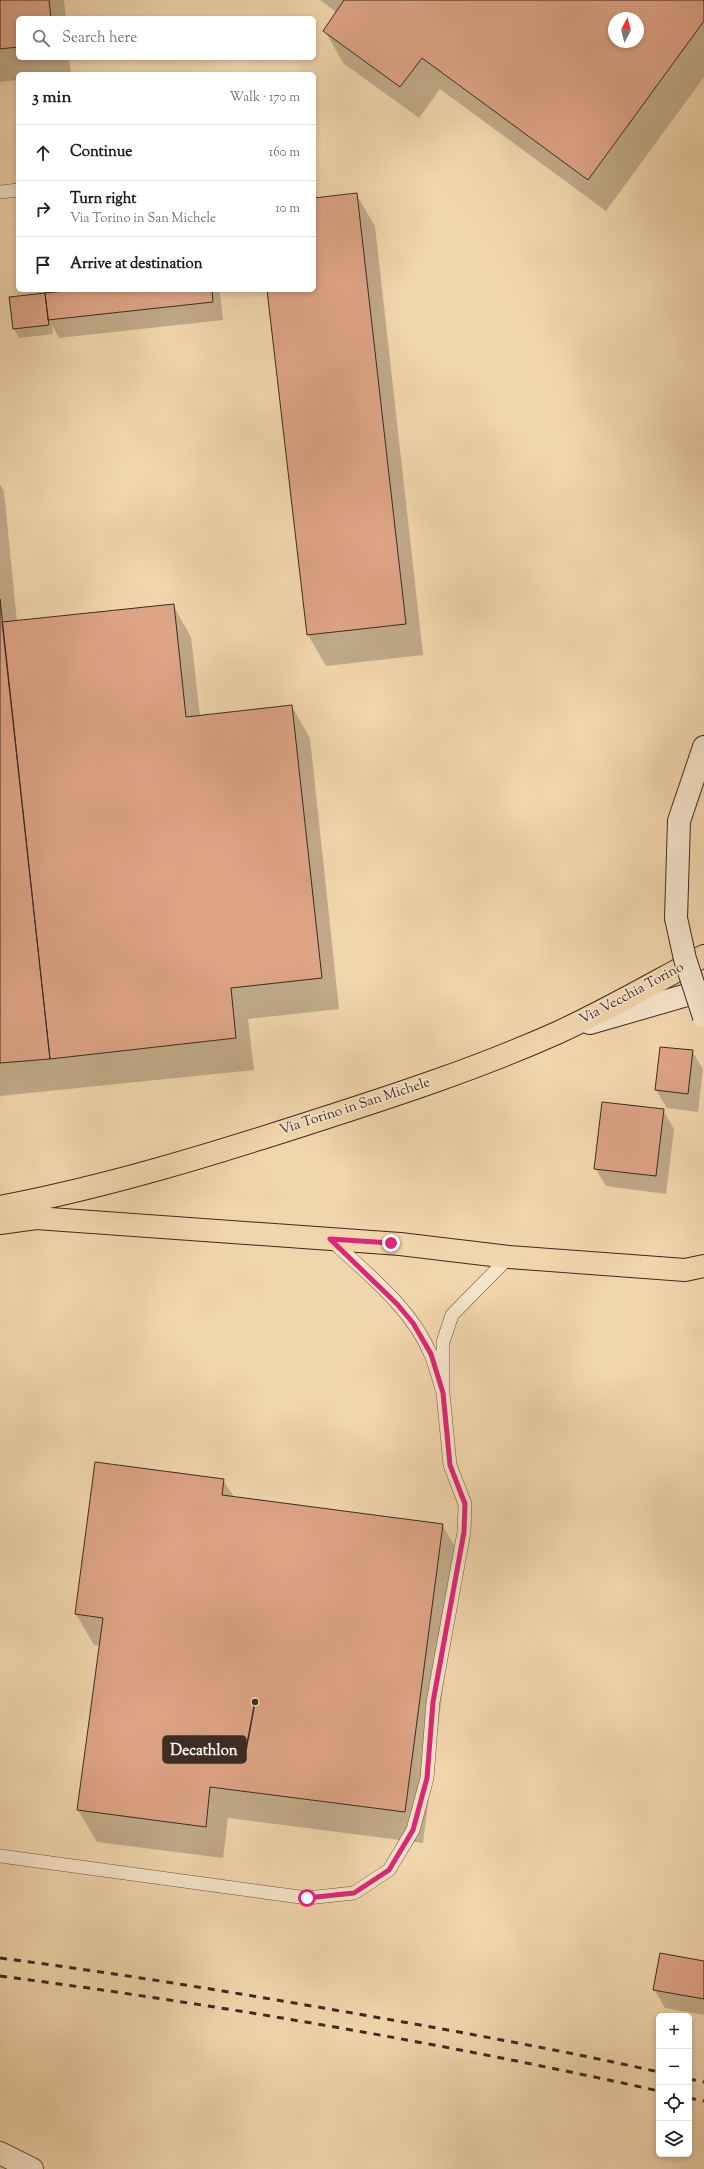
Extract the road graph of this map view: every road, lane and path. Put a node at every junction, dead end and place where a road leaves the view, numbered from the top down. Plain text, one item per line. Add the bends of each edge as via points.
1 (16, 190) edge
2 (0, 192) edge
3 (704, 747) edge
4 (704, 956) edge
5 (704, 990) edge
6 (704, 1018) edge
7 (559, 1032) junction
8 (0, 1207) edge
9 (0, 1223) edge
10 (330, 1239) junction
11 (509, 1257) junction
12 (698, 1269) edge
13 (443, 1393) junction
14 (0, 1856) edge
15 (0, 2153) edge
16 (32, 2169) edge

1 - 2 lane
3 - 6 main road, bridge via 679,821 676,918 685,959
4 - 7 main road, Via Vecchia Torino
5 - 7 main road, Via Torino in San Michele
7 - 8 main road, Via Torino in San Michele via 497,1059 209,1155 66,1194
9 - 10 main road via 36,1218
10 - 11 main road via 400,1244
10 - 13 lane via 413,1323 431,1354
11 - 12 main road
11 - 13 lane via 452,1315 443,1342
13 - 14 lane via 450,1465 465,1504 464,1532 433,1702 427,1778 413,1830 389,1870 354,1893 307,1898
15 - 16 main road

